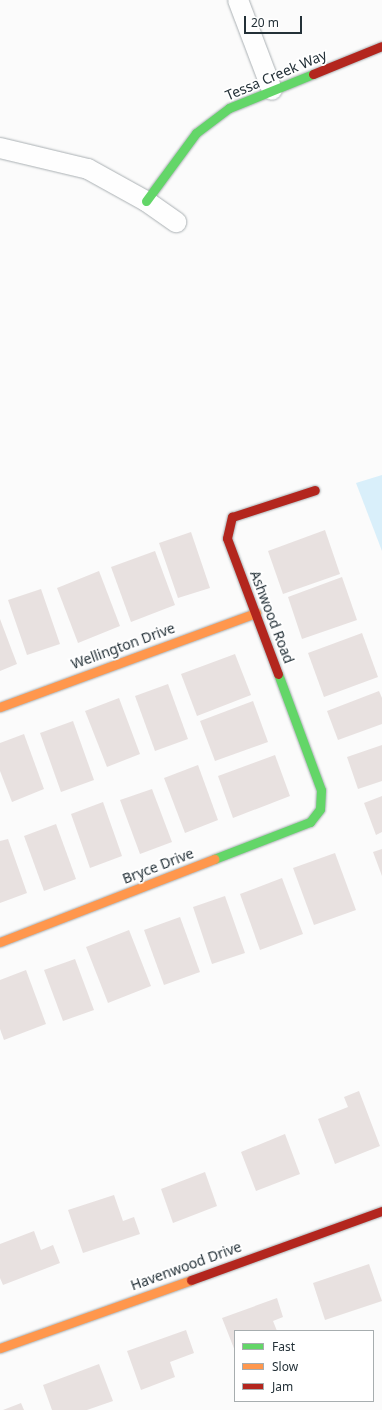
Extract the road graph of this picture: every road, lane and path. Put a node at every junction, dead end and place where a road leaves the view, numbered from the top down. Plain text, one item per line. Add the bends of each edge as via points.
1 (238, 0) edge
2 (382, 46) edge
3 (272, 90) junction
4 (0, 148) edge
5 (146, 201) junction
6 (176, 222) dead end
7 (315, 490) dead end
8 (256, 613) junction
9 (0, 707) edge
10 (320, 810) joint
11 (0, 942) edge
12 (382, 1211) edge
13 (0, 1348) edge

1 - 3 street
2 - 3 street, Tessa Creek Way
3 - 5 street, Tessa Creek Way via 229,108 196,133
4 - 5 street via 88,169
5 - 6 street
7 - 8 street, Ashwood Road via 232,517 227,538
8 - 9 street, Wellington Drive
8 - 10 street, Ashwood Road via 321,790
10 - 11 street, Bryce Drive via 310,822
12 - 13 street, Havenwood Drive

